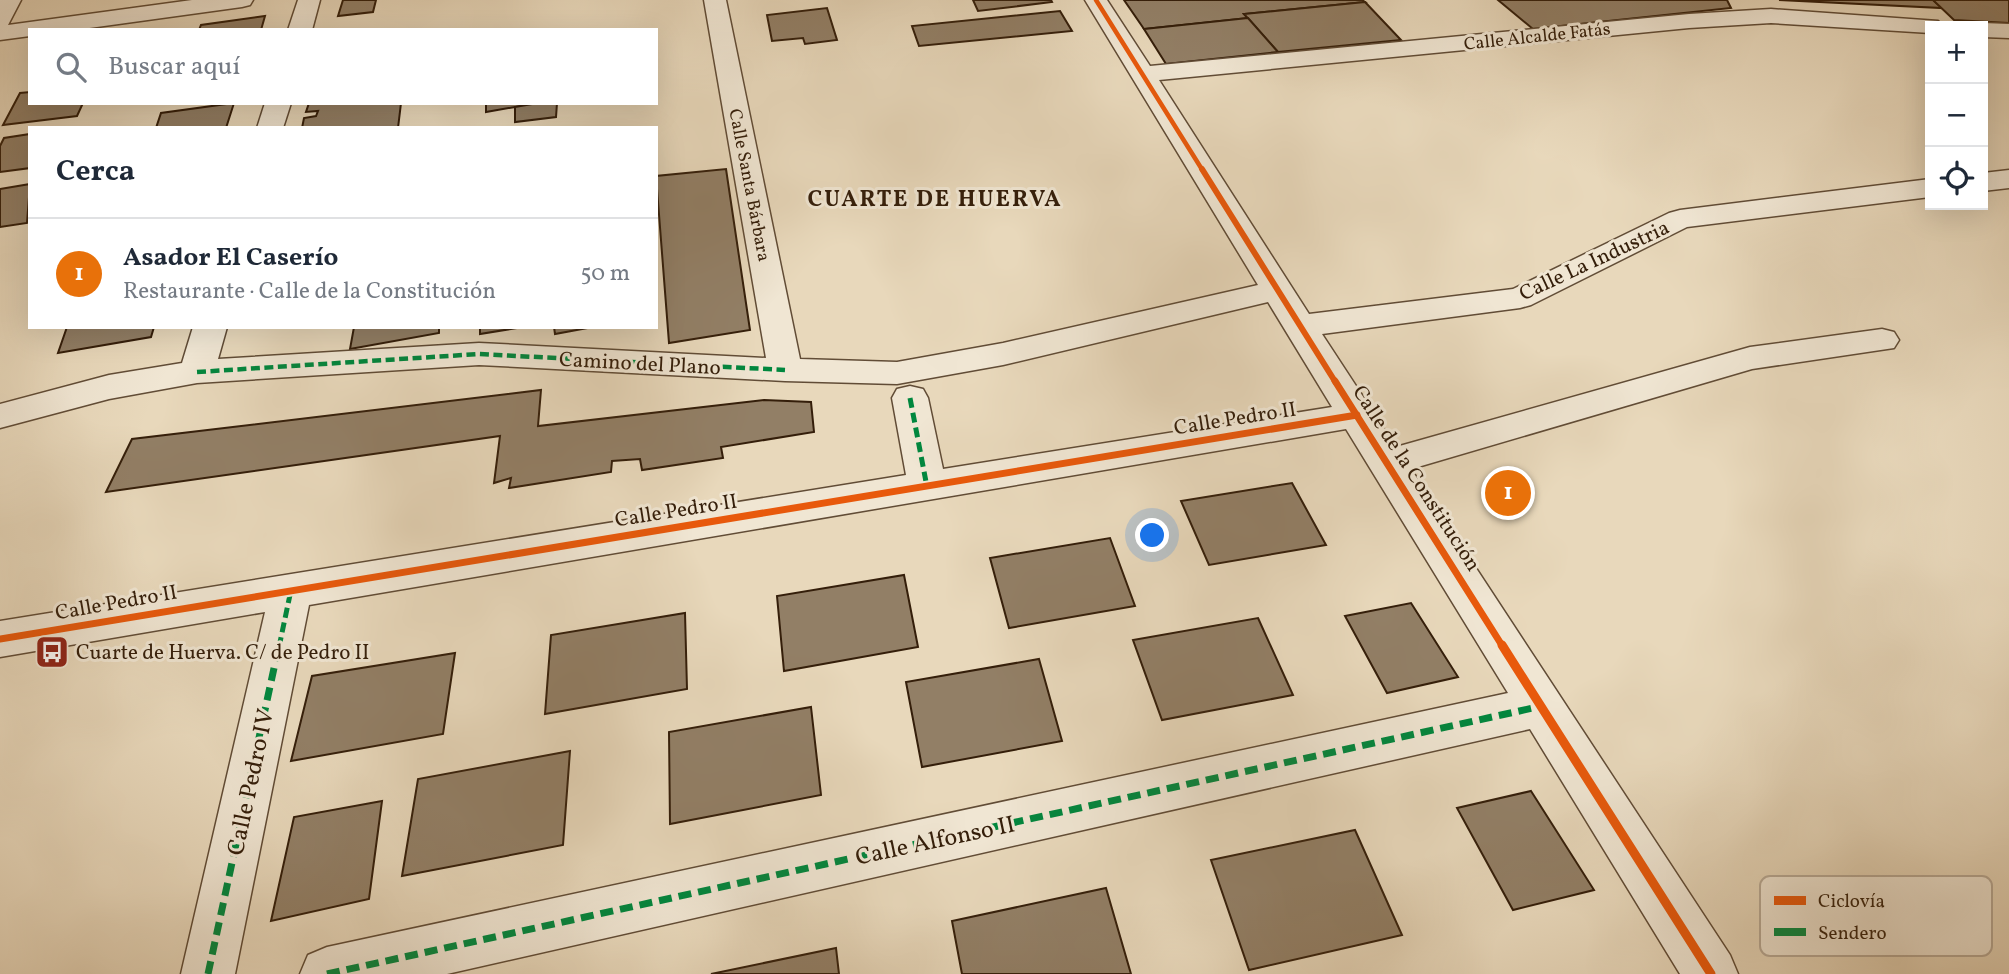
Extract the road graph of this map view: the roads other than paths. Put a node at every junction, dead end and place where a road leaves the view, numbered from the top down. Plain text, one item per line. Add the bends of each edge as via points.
1 (10, 0) edge
2 (242, 0) edge
3 (309, 0) edge
4 (715, 0) edge
5 (1096, 0) edge
6 (0, 20) edge
7 (1925, 26) edge
8 (37, 28) edge
9 (301, 28) edge
10 (28, 29) edge
11 (1988, 30) edge
12 (2009, 31) edge
13 (0, 33) edge
14 (1144, 74) junction
15 (277, 105) edge
16 (271, 126) edge
17 (2009, 179) edge
18 (1988, 181) edge
19 (1925, 189) edge
20 (1277, 290) junction
21 (1300, 326) junction
22 (209, 329) edge
23 (1882, 340) dead end
24 (785, 370) junction
25 (197, 372) junction
26 (910, 398) dead end
27 (0, 415) edge
28 (1357, 415) junction
29 (1387, 463) junction
30 (928, 487) junction
31 (290, 590) junction
32 (0, 639) edge
33 (1542, 706) junction
34 (208, 974) edge
35 (327, 974) edge
36 (1711, 974) edge

1 - 6 street
2 - 8 street
3 - 9 street
4 - 24 street, Calle Santa Bárbara
5 - 14 street, Calle de la Constitución
7 - 14 street, Calle Alcalde Fatás via 1771,16 1716,19
10 - 13 street
11 - 12 street
14 - 20 street, Calle de la Constitución
15 - 16 street
17 - 18 street
19 - 21 street, Calle La Industria via 1680,219 1520,298
20 - 21 street, Calle de la Constitución
20 - 24 street, Camino del Plano via 1003,354 897,373
21 - 28 street, Calle de la Constitución
22 - 25 street
23 - 29 street via 1750,358
24 - 25 street, Camino del Plano via 479,354
25 - 27 street, Camino del Plano via 109,387
26 - 30 street
28 - 29 street, Calle de la Constitución
28 - 30 street, Calle Pedro II
29 - 33 street, Calle de la Constitución
30 - 31 street, Calle Pedro II
31 - 32 street, Calle Pedro II
31 - 34 street, Calle Pedro IV
33 - 35 street, Calle Alfonso II
33 - 36 street, Calle de la Constitución

